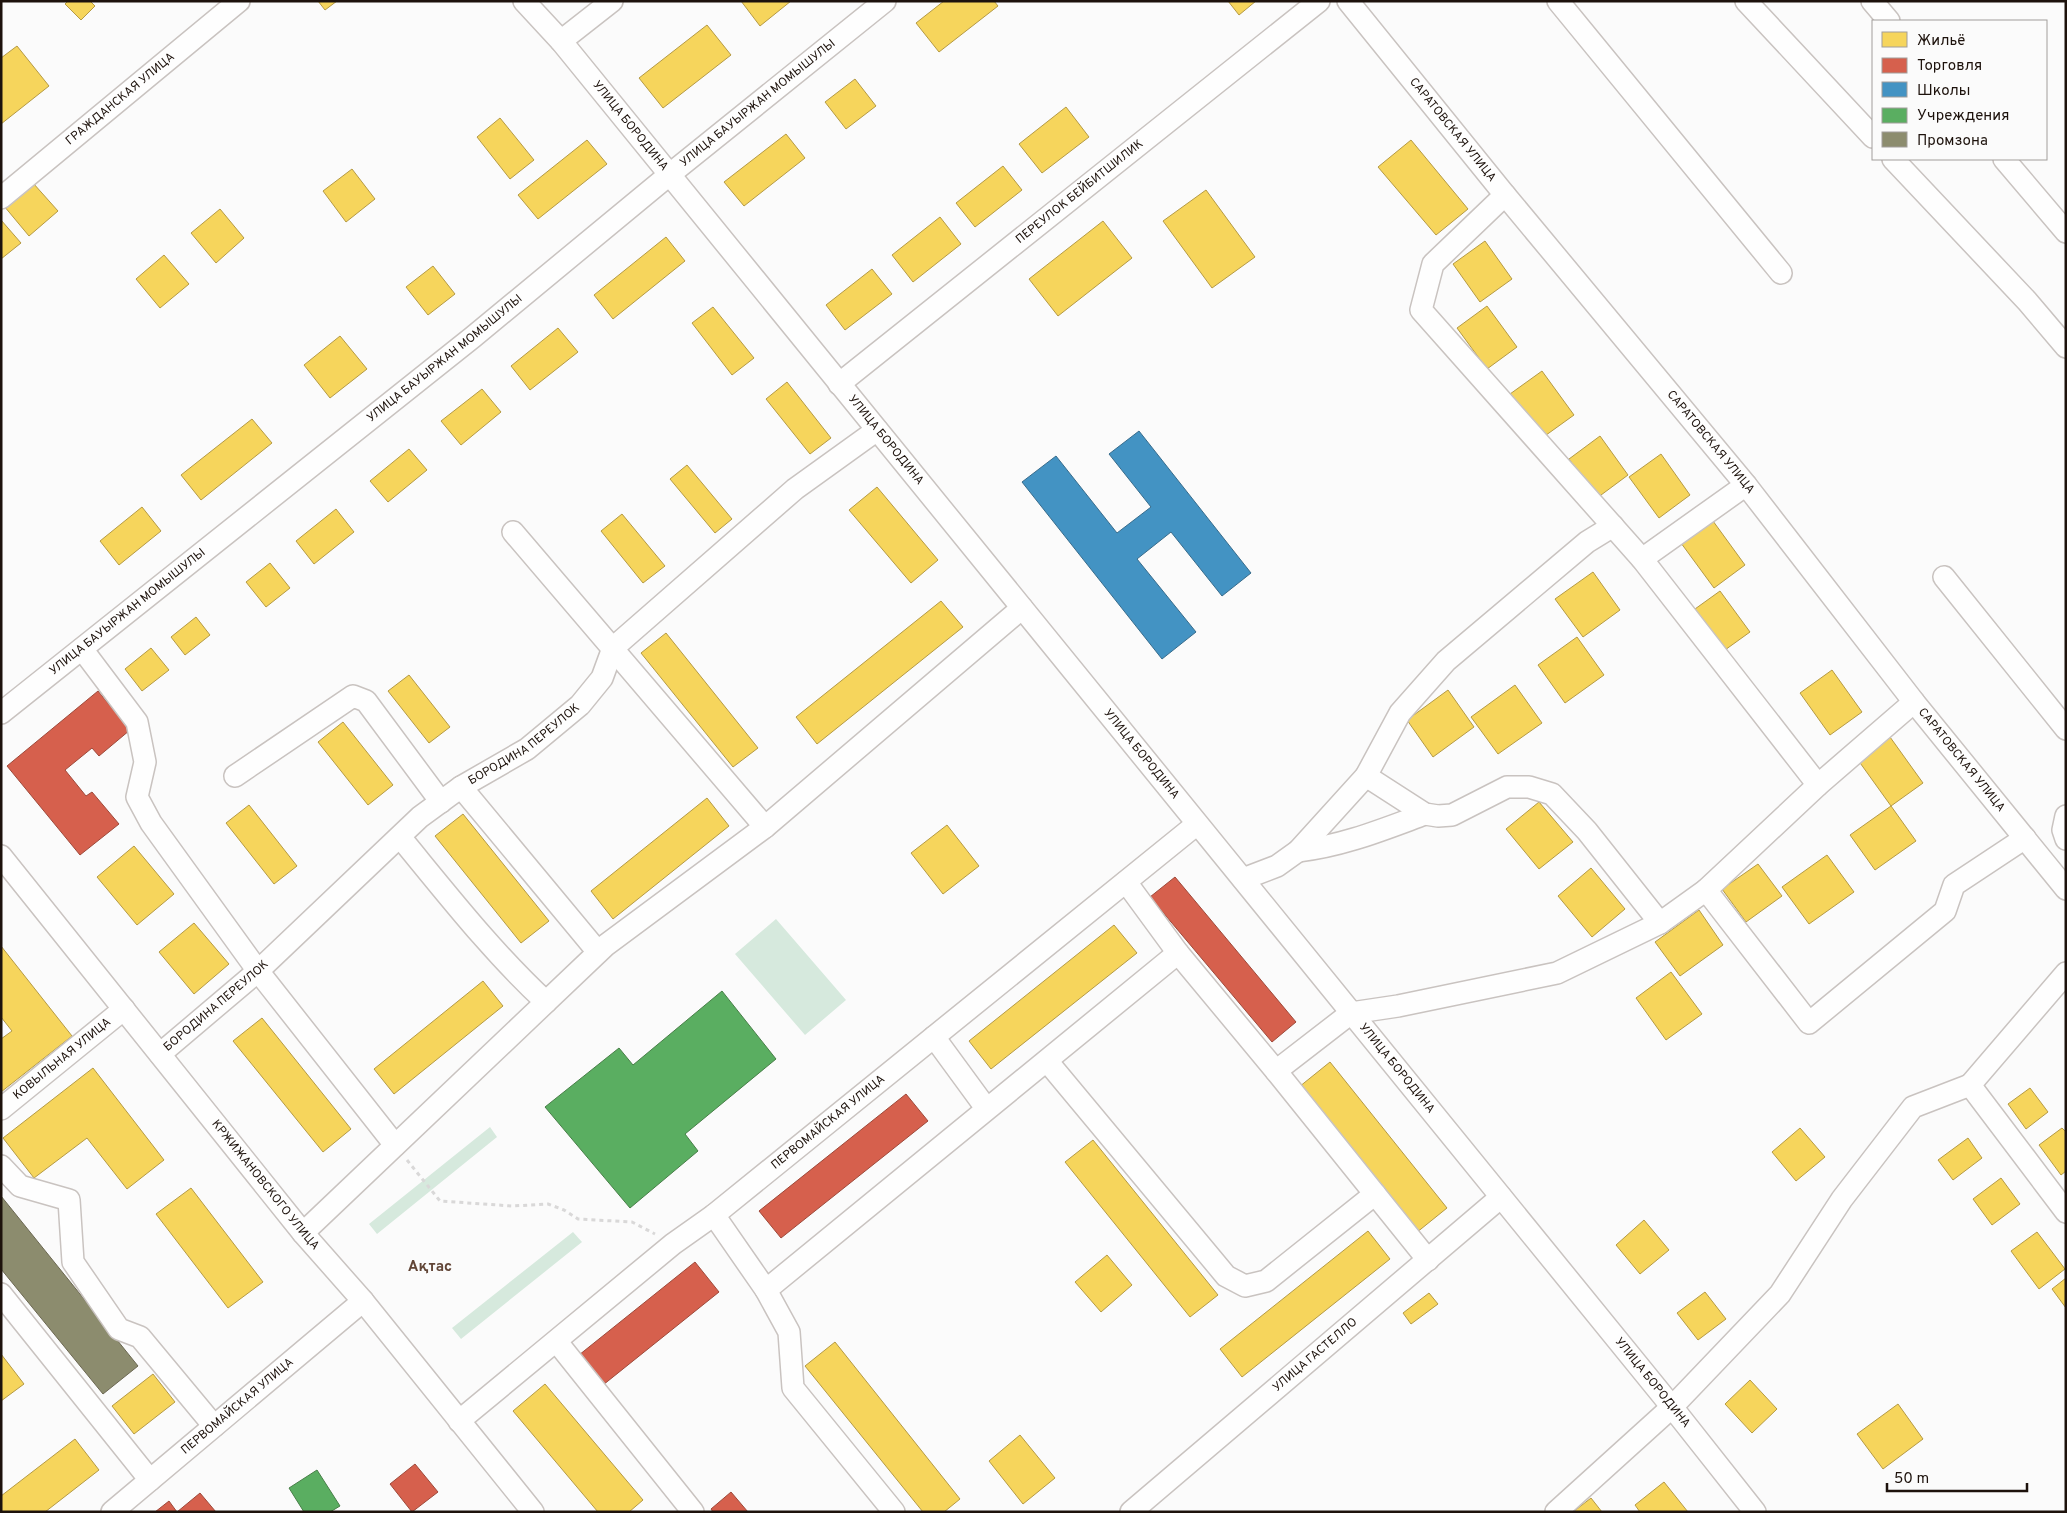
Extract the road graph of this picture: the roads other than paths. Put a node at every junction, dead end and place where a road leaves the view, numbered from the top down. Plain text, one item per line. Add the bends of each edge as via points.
1 (239, 1) edge
2 (524, 1) edge
3 (612, 1) edge
4 (885, 1) edge
5 (1319, 1) edge
6 (1348, 1) edge
7 (1558, 1) edge
8 (1746, 1) edge
9 (1872, 1) edge
10 (1888, 20) edge
11 (561, 41) junction
12 (1872, 137) edge
13 (1894, 160) edge
14 (2005, 160) edge
15 (669, 175) junction
16 (1505, 195) junction
17 (1, 198) edge
18 (2066, 232) edge
19 (1782, 273) dead end
20 (2066, 347) edge
21 (839, 384) junction
22 (877, 430) junction
23 (1746, 485) junction
24 (1613, 526) junction
25 (513, 532) dead end
26 (1642, 559) junction
27 (1944, 577) dead end
28 (1022, 608) junction
29 (612, 648) junction
30 (82, 649) junction
31 (1914, 702) junction
32 (1, 713) edge
33 (2066, 729) edge
34 (235, 776) dead end
35 (1366, 776) junction
36 (1818, 785) junction
37 (461, 787) junction
38 (440, 802) junction
39 (1425, 814) junction
40 (2066, 816) edge
41 (1197, 824) junction
42 (765, 827) junction
43 (400, 837) junction
44 (2025, 838) junction
45 (2066, 839) edge
46 (1298, 851) junction
47 (1, 856) edge
48 (1243, 879) junction
49 (1126, 882) junction
50 (2066, 889) edge
51 (1706, 890) junction
52 (1660, 923) junction
53 (598, 952) junction
54 (1178, 953) junction
55 (258, 971) junction
56 (2066, 973) edge
57 (546, 1002) junction
58 (124, 1008) junction
59 (1351, 1013) junction
60 (934, 1037) junction
61 (160, 1054) junction
62 (1046, 1061) junction
63 (1276, 1071) junction
64 (1970, 1084) junction
65 (986, 1108) junction
66 (1, 1109) edge
67 (395, 1145) junction
68 (1, 1166) edge
69 (1375, 1194) junction
70 (1501, 1197) junction
71 (2066, 1212) edge
72 (714, 1215) junction
73 (303, 1233) junction
74 (1428, 1260) junction
75 (766, 1290) junction
76 (1, 1294) edge
77 (363, 1301) junction
78 (557, 1342) junction
79 (1672, 1407) junction
80 (460, 1421) junction
81 (214, 1426) junction
82 (150, 1480) junction
83 (112, 1512) edge
84 (533, 1512) edge
85 (693, 1512) edge
86 (894, 1512) edge
87 (1131, 1512) edge
88 (1556, 1512) edge
89 (1755, 1512) edge

1 - 17 street, ГРАЖДАНСКАЯ УЛИЦА
2 - 11 street, УЛИЦА БОРОДИНА
3 - 11 street
4 - 15 street, УЛИЦА БАУЫРЖАН МОМЫШУЛЫ
5 - 21 street, ПЕРЕУЛОК БЕЙБИТШИЛИК
6 - 16 street, САРАТОВСКАЯ УЛИЦА
7 - 19 street
8 - 12 street
9 - 10 street
11 - 15 street, УЛИЦА БОРОДИНА
13 - 20 street
14 - 18 street
15 - 21 street, УЛИЦА БОРОДИНА
15 - 30 street, УЛИЦА БАУЫРЖАН МОМЫШУЛЫ via 473,337
16 - 23 street, САРАТОВСКАЯ УЛИЦА
16 - 24 street via 1433,264 1421,310
21 - 22 street, УЛИЦА БОРОДИНА
22 - 28 street, УЛИЦА БОРОДИНА
22 - 29 street via 795,489
23 - 26 street
23 - 31 street, САРАТОВСКАЯ УЛИЦА
24 - 26 street
24 - 35 street via 1587,542 1446,661 1400,713
25 - 29 street
26 - 36 street
27 - 33 street
28 - 41 street, УЛИЦА БОРОДИНА
28 - 42 street
29 - 37 street, БОРОДИНА ПЕРЕУЛОК via 602,678 580,705 527,749
29 - 42 street
30 - 32 street, УЛИЦА БАУЫРЖАН МОМЫШУЛЫ
30 - 55 street via 137,722 145,762 137,797 151,823
31 - 36 street
31 - 44 street, САРАТОВСКАЯ УЛИЦА
34 - 38 street via 353,696 366,701
35 - 39 street
35 - 46 street
36 - 51 street
37 - 38 street, БОРОДИНА ПЕРЕУЛОК
37 - 53 street
38 - 43 street, БОРОДИНА ПЕРЕУЛОК
39 - 46 street via 1323,848
39 - 52 street via 1452,815 1507,787 1529,787 1552,794 1587,831
40 - 45 street via 2063,830
41 - 48 street, УЛИЦА БОРОДИНА
41 - 49 street, ПЕРВОМАЙСКАЯ УЛИЦА
42 - 53 street
43 - 55 street, БОРОДИНА ПЕРЕУЛОК
43 - 57 street via 473,926
44 - 50 street, САРАТОВСКАЯ УЛИЦА
44 - 51 street via 1954,885 1945,911 1809,1023
46 - 48 street via 1277,866
47 - 58 street, КРЖИЖАНОВСКОГО УЛИЦА
48 - 59 street, УЛИЦА БОРОДИНА
49 - 54 street
49 - 60 street, ПЕРВОМАЙСКАЯ УЛИЦА
51 - 52 street
52 - 59 street via 1557,973
53 - 57 street
54 - 62 street
54 - 63 street
55 - 61 street, БОРОДИНА ПЕРЕУЛОК
55 - 67 street
56 - 64 street
57 - 67 street
58 - 61 street, КРЖИЖАНОВСКОГО УЛИЦА
58 - 66 street, КОВЫЛЬНАЯ УЛИЦА
59 - 63 street
59 - 70 street, УЛИЦА БОРОДИНА
60 - 65 street
60 - 72 street, ПЕРВОМАЙСКАЯ УЛИЦА
61 - 73 street, КРЖИЖАНОВСКОГО УЛИЦА
62 - 65 street
62 - 69 street via 1226,1276 1245,1286 1266,1281
63 - 69 street
64 - 71 street
64 - 79 street via 1914,1107 1842,1199 1780,1294
65 - 75 street
67 - 73 street
68 - 81 street via 20,1186 69,1200 73,1262 119,1329 140,1337
69 - 74 street
70 - 74 street, УЛИЦА ГАСТЕЛЛО
70 - 79 street, УЛИЦА БОРОДИНА
72 - 75 street
72 - 78 street, ПЕРВОМАЙСКАЯ УЛИЦА via 673,1244
73 - 77 street, КРЖИЖАНОВСКОГО УЛИЦА
74 - 87 street, УЛИЦА ГАСТЕЛЛО
75 - 86 street via 789,1332 792,1388
76 - 82 street
77 - 80 street, КРЖИЖАНОВСКОГО УЛИЦА
77 - 81 street, ПЕРВОМАЙСКАЯ УЛИЦА
78 - 80 street, ПЕРВОМАЙСКАЯ УЛИЦА
78 - 85 street
79 - 88 street
79 - 89 street, УЛИЦА БОРОДИНА
80 - 84 street, КРЖИЖАНОВСКОГО УЛИЦА
81 - 82 street, ПЕРВОМАЙСКАЯ УЛИЦА
82 - 83 street, ПЕРВОМАЙСКАЯ УЛИЦА

